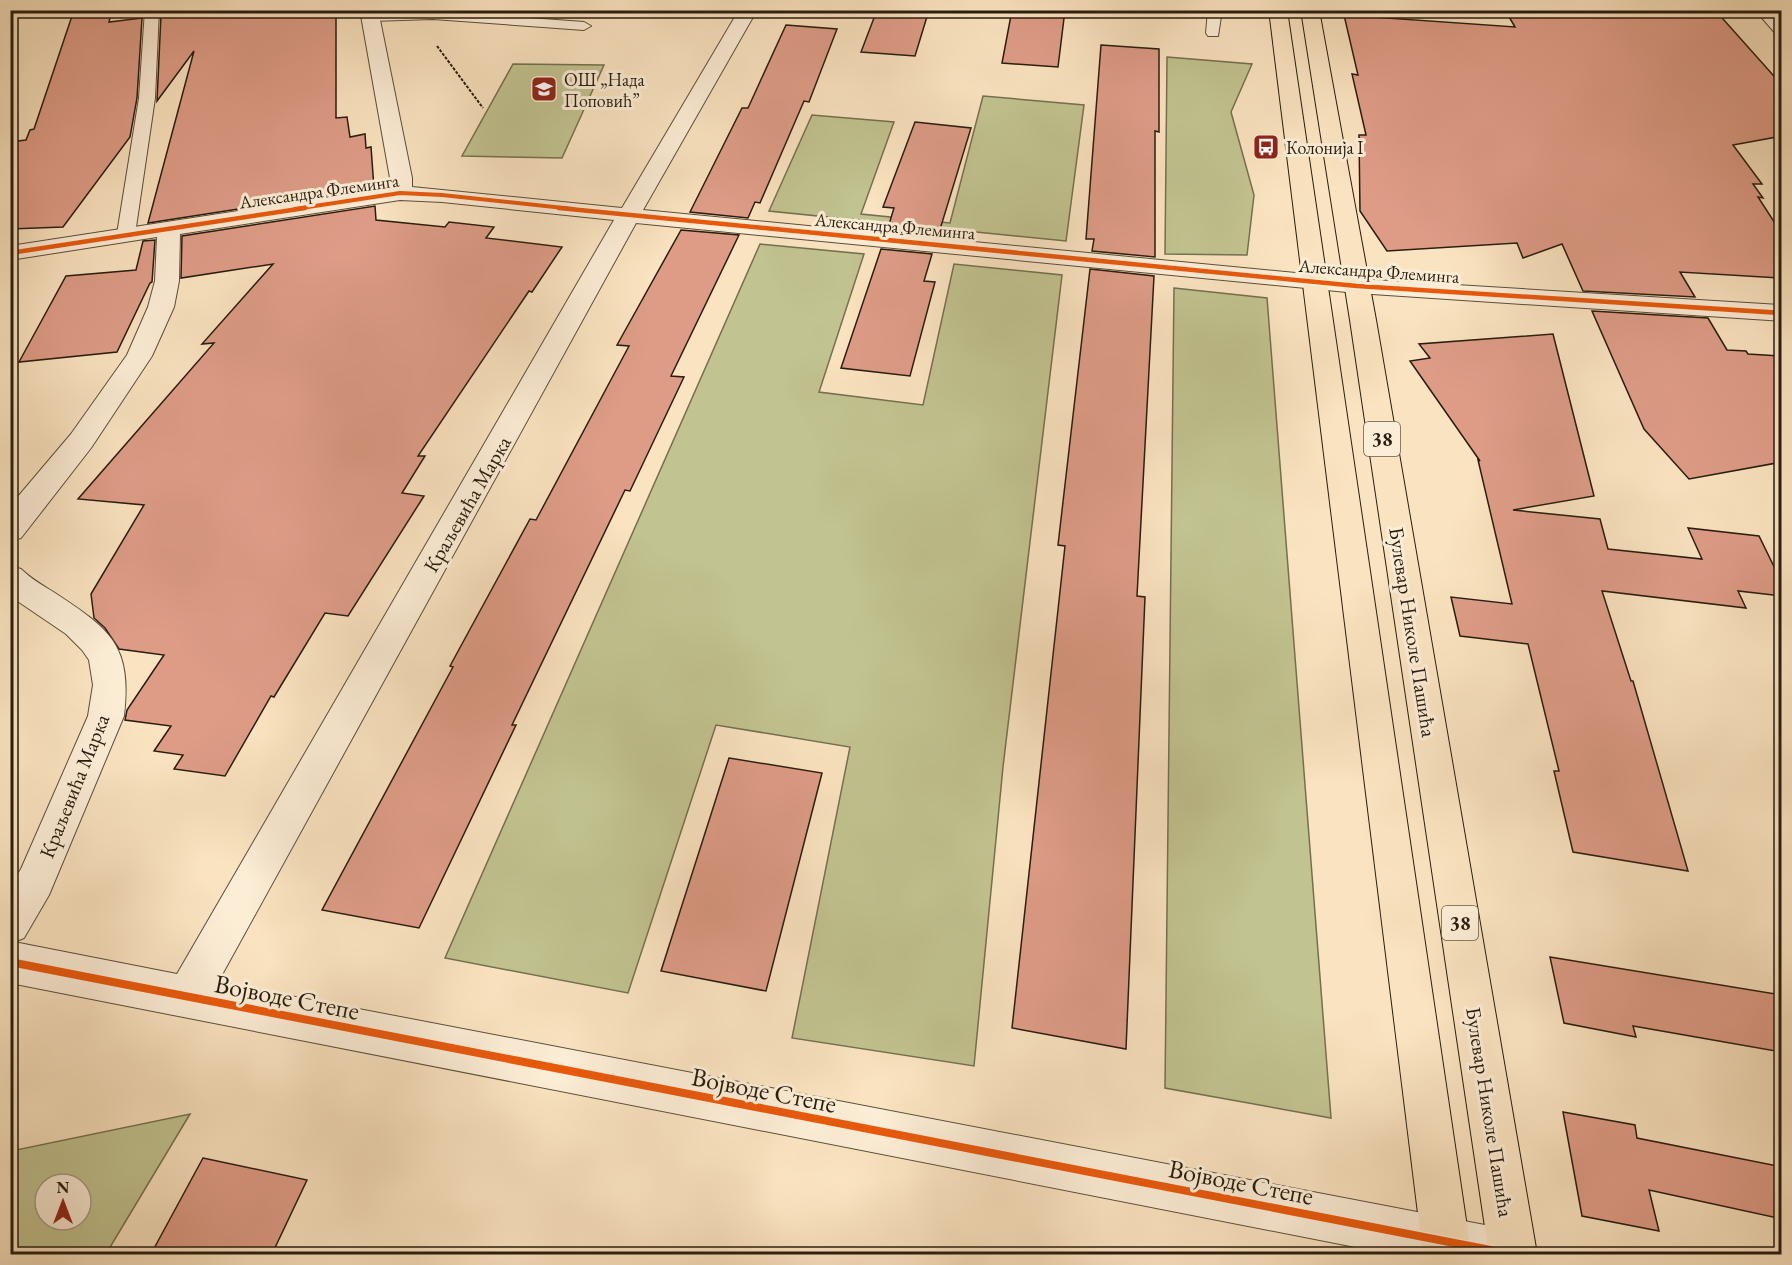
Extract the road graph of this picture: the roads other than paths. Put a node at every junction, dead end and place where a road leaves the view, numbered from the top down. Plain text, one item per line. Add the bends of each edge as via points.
1 (152, 10) edge
2 (748, 10) edge
3 (1215, 10) edge
4 (1278, 10) edge
5 (1310, 10) edge
6 (1764, 10) edge
7 (370, 14) edge
8 (584, 26) dead end
9 (1782, 30) edge
10 (1213, 33) dead end
11 (400, 193) junction
12 (629, 215) junction
13 (169, 228) junction
14 (126, 234) junction
15 (10, 253) edge
16 (1312, 282) junction
17 (1357, 286) junction
18 (1782, 313) edge
19 (10, 530) edge
20 (10, 578) edge
21 (10, 924) edge
22 (10, 962) edge
23 (187, 997) junction
24 (1447, 1248) edge
25 (1512, 1254) edge

1 - 14 lane via 147,98
2 - 12 street, Краљевића Марка
3 - 10 lane
4 - 16 main road, 38
5 - 17 main road, Булевар Николе Пашића / 38
6 - 9 street
7 - 8 lane
7 - 11 street via 401,178
11 - 12 street, Александра Флеминга
11 - 13 street, Александра Флеминга
12 - 16 street, Александра Флеминга
12 - 23 street, Краљевића Марка
13 - 14 street, Александра Флеминга
13 - 19 street via 167,281 161,308 138,356 81,441
14 - 15 street, Александра Флеминга
16 - 17 street, Александра Флеминга
16 - 24 main road, 38
17 - 18 street, Александра Флеминга
17 - 25 main road, Булевар Николе Пашића / 38
20 - 21 street, Краљевића Марка via 78,624 94,640 105,658 110,685 106,716 34,882
22 - 23 street, Војводе Степе
23 - 24 street, Војводе Степе
24 - 25 street, Војводе Степе

